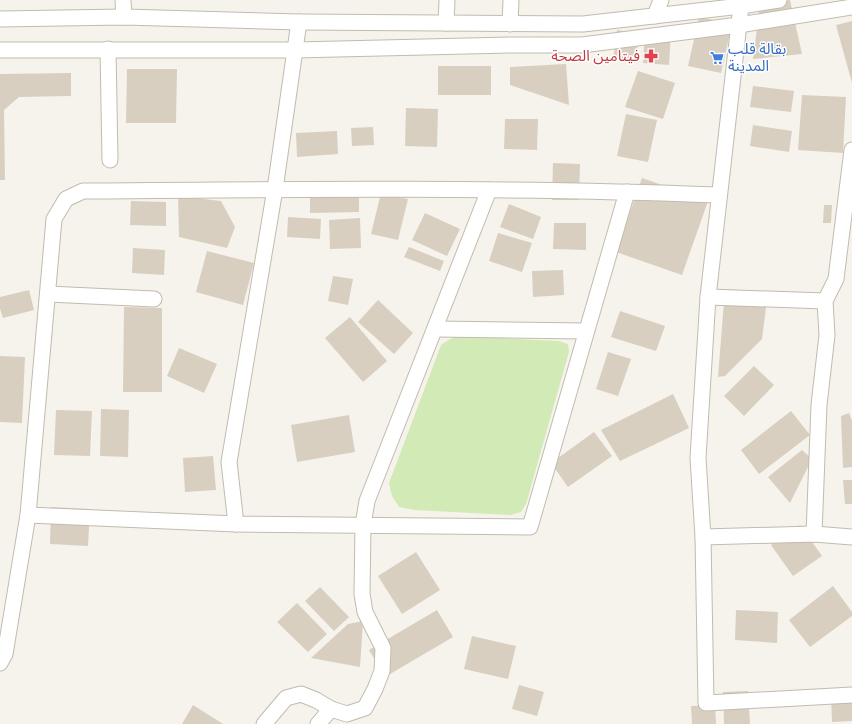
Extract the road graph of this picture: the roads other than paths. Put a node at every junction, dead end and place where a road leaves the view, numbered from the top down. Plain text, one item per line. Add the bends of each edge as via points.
1 (123, 0) edge
2 (447, 0) edge
3 (511, 0) edge
4 (660, 0) edge
5 (779, 0) edge
6 (741, 6) junction
7 (852, 7) edge
8 (124, 16) junction
9 (654, 16) junction
10 (0, 19) edge
11 (300, 22) junction
12 (446, 23) junction
13 (510, 24) junction
14 (739, 25) junction
15 (108, 49) junction
16 (0, 50) edge
17 (295, 50) junction
18 (852, 150) edge
19 (110, 160) dead end
20 (275, 189) junction
21 (489, 190) junction
22 (627, 192) junction
23 (719, 195) junction
24 (48, 294) junction
25 (708, 297) junction
26 (154, 299) dead end
27 (825, 301) junction
28 (435, 329) junction
29 (586, 331) junction
30 (28, 515) junction
31 (236, 524) junction
32 (363, 526) junction
33 (814, 534) junction
34 (852, 537) edge
35 (703, 538) junction
36 (0, 663) edge
37 (852, 695) edge
38 (331, 709) junction
39 (264, 724) edge
40 (318, 724) edge

1 - 8 street
2 - 12 street
3 - 13 street
4 - 9 street
5 - 6 street
6 - 9 street
6 - 14 street
7 - 14 street
8 - 10 street
8 - 11 street
9 - 13 street via 583,24
11 - 12 street
11 - 17 street
12 - 13 street
14 - 17 street via 582,45
14 - 23 street
15 - 16 street
15 - 17 street
15 - 19 street
17 - 20 street
18 - 27 street via 836,279
20 - 21 street
20 - 24 street via 83,191 66,199 54,219
20 - 31 street via 229,462
21 - 22 street
21 - 28 street
22 - 23 street
22 - 29 street
23 - 25 street
24 - 26 street
24 - 30 street
25 - 27 street
25 - 35 street via 698,458
27 - 33 street via 828,335 819,405
28 - 29 street
28 - 32 street via 367,501
29 - 32 street via 530,527
30 - 31 street
30 - 36 street via 5,654
31 - 32 street
32 - 38 street via 362,594 365,612 383,648 382,671 365,708 347,714
33 - 34 street
33 - 35 street
35 - 37 street via 706,703
38 - 39 street via 301,694 286,698
38 - 40 street

